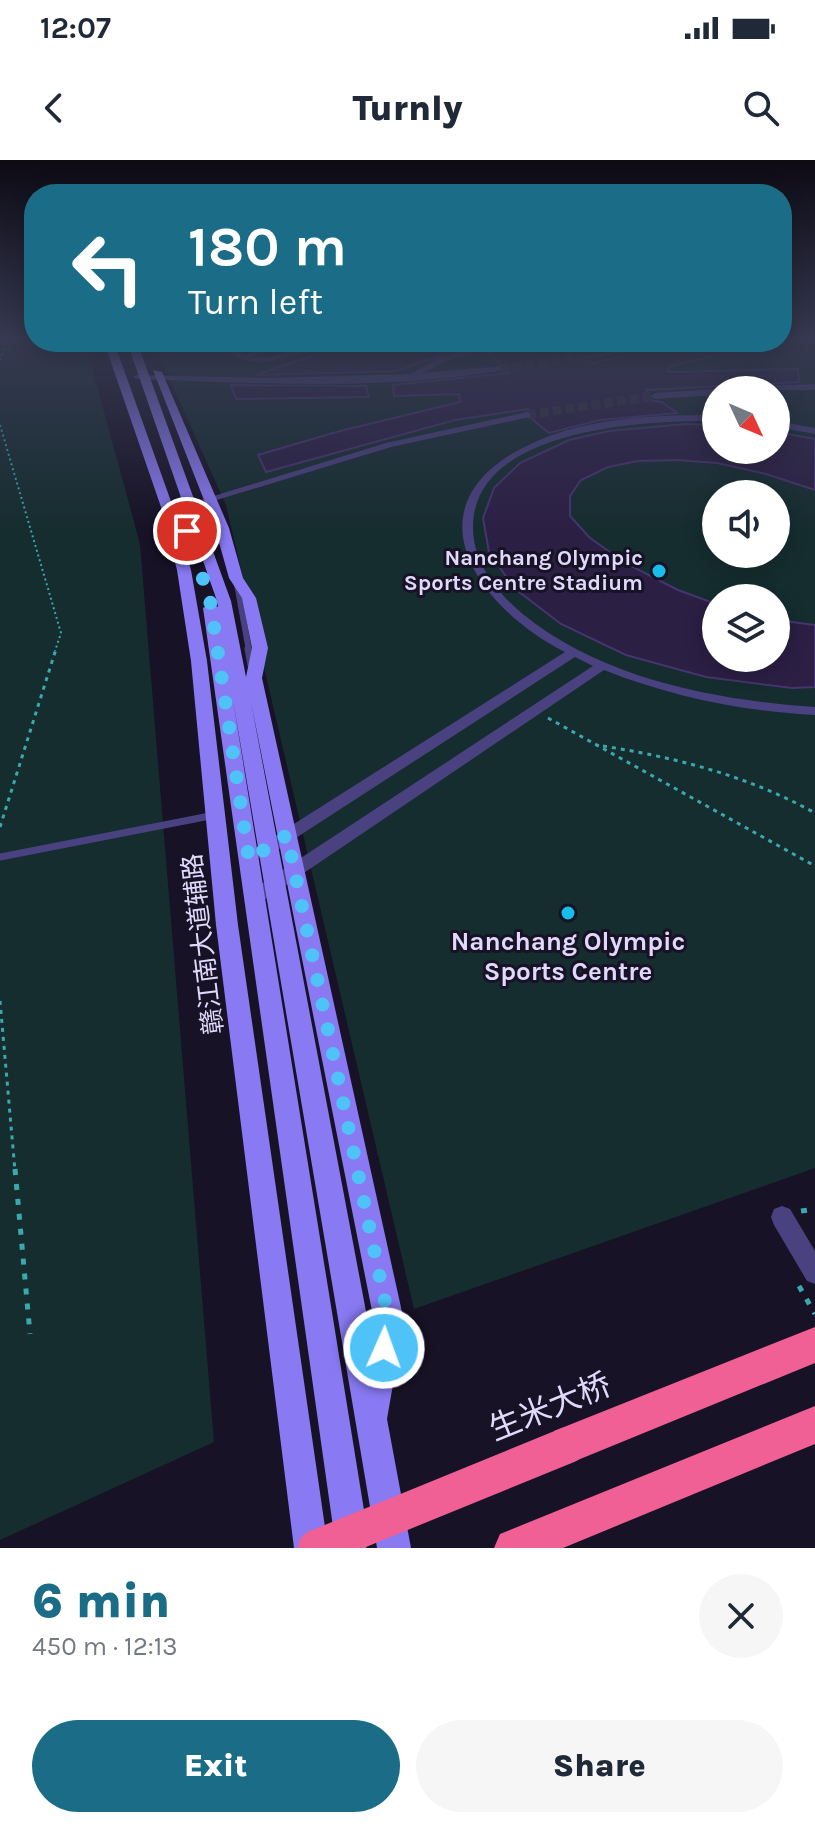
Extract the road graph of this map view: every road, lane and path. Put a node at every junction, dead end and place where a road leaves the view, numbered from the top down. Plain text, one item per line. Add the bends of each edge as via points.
1 (130, 403) edge
2 (157, 403) edge
3 (157, 403) edge
4 (527, 415) tunnel mouth
5 (702, 418) edge
6 (0, 425) edge
7 (790, 427) edge
8 (815, 431) edge
9 (194, 505) junction
10 (574, 652) junction
11 (602, 666) junction
12 (535, 710) junction
13 (815, 711) edge
14 (598, 745) junction
15 (815, 813) edge
16 (215, 815) junction
17 (0, 827) edge
18 (287, 835) junction
19 (268, 848) junction
20 (0, 857) edge
21 (249, 860) junction
22 (815, 866) edge
23 (294, 870) junction
24 (274, 884) junction
25 (255, 897) junction
26 (0, 1001) edge
27 (782, 1217) dead end
28 (815, 1273) edge
29 (30, 1334) dead end
30 (815, 1345) edge
31 (815, 1425) edge
32 (371, 1428) junction
33 (314, 1548) edge
34 (353, 1548) edge
35 (394, 1548) edge
36 (514, 1548) edge

1 - 16 street, 赣江南大道辅路 via 184,570
2 - 9 street
3 - 9 street
4 - 9 street via 375,448
5 - 10 street via 614,423 553,438 491,473 473,497 466,525 471,555 490,588 525,621
6 - 17 path via 61,633
7 - 8 street
9 - 18 street via 249,598 260,648 254,678
9 - 19 street via 224,601
9 - 21 street
10 - 11 street
10 - 18 street
11 - 12 street
11 - 13 street via 685,694
12 - 14 path
12 - 23 street
14 - 15 path via 727,771
14 - 22 path
16 - 20 lane
16 - 33 street, 赣江南大道辅路
18 - 19 street
18 - 23 street
19 - 21 street
19 - 24 street
21 - 25 street
23 - 24 street
23 - 32 street via 389,1321
24 - 25 street
24 - 32 street
25 - 34 street
26 - 29 path
27 - 28 street
30 - 33 highway, 生米大桥, bridge
31 - 36 highway
32 - 35 street

